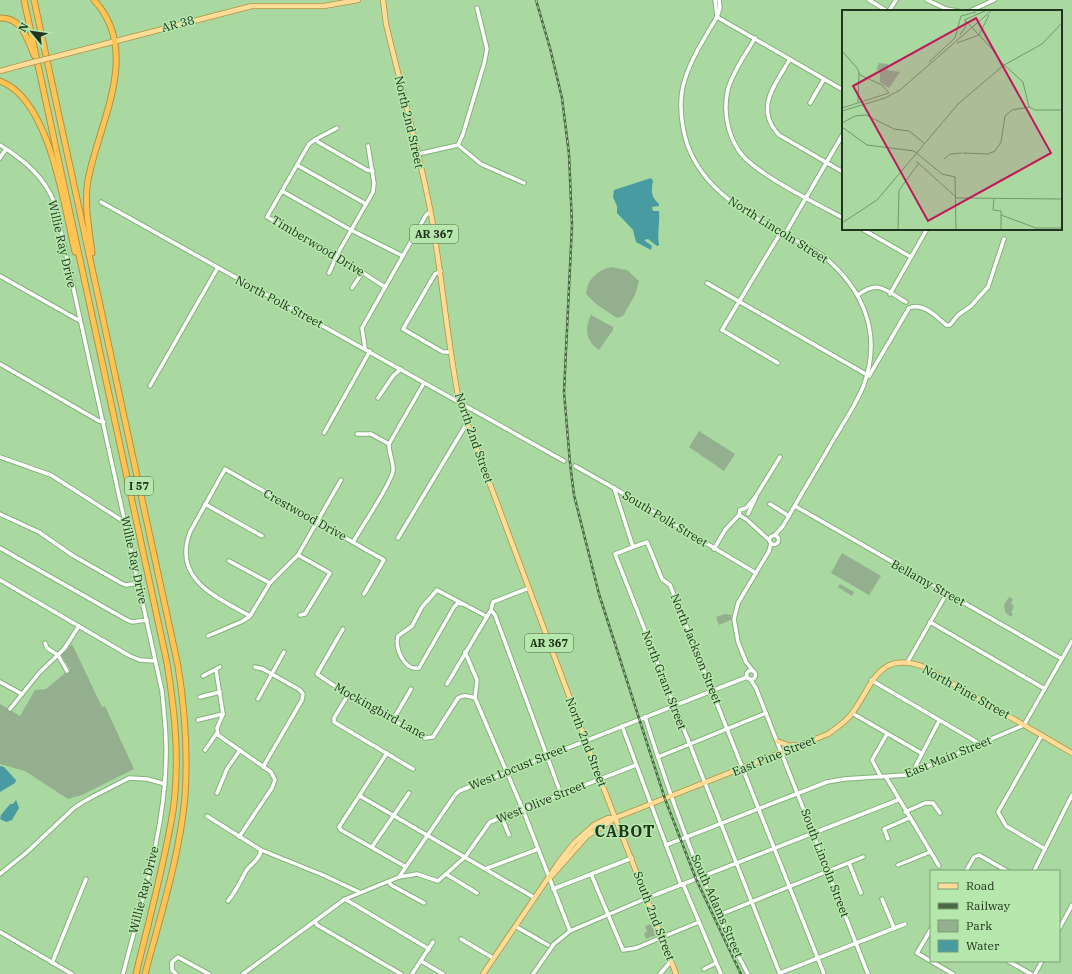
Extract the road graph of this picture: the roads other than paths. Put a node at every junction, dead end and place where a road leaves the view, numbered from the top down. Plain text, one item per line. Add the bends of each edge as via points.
1 (24, 0) edge
2 (34, 0) edge
3 (94, 0) edge
4 (358, 0) edge
5 (377, 0) edge
6 (383, 0) edge
7 (715, 0) edge
8 (719, 0) edge
9 (869, 0) edge
10 (896, 0) edge
11 (927, 0) edge
12 (994, 0) edge
13 (383, 6) junction
14 (476, 8) dead end
15 (886, 10) edge
16 (889, 10) edge
17 (952, 10) edge
18 (972, 10) edge
19 (717, 17) junction
20 (0, 18) edge
21 (756, 38) junction
22 (115, 41) junction
23 (790, 59) junction
24 (0, 71) edge
25 (40, 72) junction
26 (824, 79) junction
27 (0, 82) edge
28 (842, 89) edge
29 (810, 103) dead end
30 (337, 128) dead end
31 (842, 136) edge
32 (316, 139) junction
33 (0, 145) edge
34 (458, 145) junction
35 (368, 146) dead end
36 (6, 149) junction
37 (418, 154) junction
38 (0, 158) edge
39 (826, 162) junction
40 (297, 165) junction
41 (373, 171) junction
42 (842, 171) edge
43 (524, 183) dead end
44 (282, 191) junction
45 (806, 197) junction
46 (101, 202) dead end
47 (366, 204) junction
48 (430, 212) junction
49 (842, 217) edge
50 (351, 230) junction
51 (864, 230) edge
52 (926, 230) edge
53 (781, 232) junction
54 (785, 234) junction
55 (1004, 239) dead end
56 (337, 256) junction
57 (402, 256) junction
58 (911, 257) junction
59 (218, 269) junction
60 (441, 271) junction
61 (362, 272) junction
62 (329, 273) dead end
63 (0, 276) edge
64 (94, 277) junction
65 (707, 283) dead end
66 (385, 287) junction
67 (352, 288) dead end
68 (890, 294) junction
69 (858, 295) junction
70 (738, 302) junction
71 (906, 302) dead end
72 (90, 307) junction
73 (80, 321) junction
74 (365, 348) junction
75 (370, 351) junction
76 (450, 352) junction
77 (778, 363) dead end
78 (0, 364) edge
79 (401, 369) junction
80 (867, 376) junction
81 (424, 382) junction
82 (150, 386) dead end
83 (378, 398) dead end
84 (459, 401) junction
85 (104, 422) junction
86 (467, 423) junction
87 (324, 433) dead end
88 (357, 434) dead end
89 (389, 444) junction
90 (780, 456) dead end
91 (0, 457) edge
92 (564, 461) dead end
93 (575, 466) dead end
94 (341, 480) dead end
95 (614, 488) junction
96 (756, 496) junction
97 (206, 504) junction
98 (770, 504) dead end
99 (795, 506) junction
100 (746, 508) junction
101 (0, 514) edge
102 (748, 514) junction
103 (789, 516) junction
104 (742, 517) junction
105 (317, 522) junction
106 (750, 522) junction
107 (126, 523) junction
108 (262, 536) dead end
109 (398, 538) dead end
110 (773, 539) junction
111 (353, 542) junction
112 (633, 547) junction
113 (0, 548) edge
114 (714, 549) junction
115 (298, 555) junction
116 (229, 561) dead end
117 (756, 573) junction
118 (0, 580) edge
119 (270, 583) junction
120 (139, 584) junction
121 (529, 588) junction
122 (947, 593) junction
123 (364, 594) dead end
124 (452, 598) junction
125 (462, 604) junction
126 (454, 607) junction
127 (491, 610) junction
128 (300, 615) dead end
129 (250, 616) junction
130 (486, 616) junction
131 (147, 620) junction
132 (930, 622) junction
133 (80, 626) junction
134 (343, 629) dead end
135 (208, 636) dead end
136 (1072, 642) edge
137 (46, 643) dead end
138 (284, 652) dead end
139 (465, 652) junction
140 (58, 655) junction
141 (1062, 659) junction
142 (155, 661) junction
143 (746, 662) junction
144 (907, 663) junction
145 (255, 667) dead end
146 (220, 668) dead end
147 (216, 670) junction
148 (66, 671) dead end
149 (753, 671) junction
150 (271, 674) junction
151 (203, 676) dead end
152 (748, 676) junction
153 (755, 677) junction
154 (871, 680) junction
155 (0, 682) edge
156 (447, 684) dead end
157 (756, 688) junction
158 (411, 689) dead end
159 (1045, 689) junction
160 (712, 691) junction
161 (220, 692) junction
162 (22, 694) junction
163 (348, 695) junction
164 (200, 697) dead end
165 (475, 698) junction
166 (258, 699) dead end
167 (674, 705) junction
168 (10, 709) dead end
169 (766, 713) junction
170 (852, 713) junction
171 (223, 714) junction
172 (645, 717) junction
173 (198, 720) dead end
174 (394, 720) junction
175 (939, 721) junction
176 (1024, 725) junction
177 (622, 726) junction
178 (728, 729) junction
179 (217, 733) junction
180 (887, 734) junction
181 (1042, 735) junction
182 (585, 741) junction
183 (777, 741) junction
184 (690, 744) junction
185 (801, 745) junction
186 (979, 745) junction
187 (205, 750) dead end
188 (240, 750) junction
189 (386, 753) junction
190 (782, 753) junction
191 (921, 753) junction
192 (1072, 753) edge
193 (546, 756) junction
194 (658, 757) junction
195 (636, 765) junction
196 (263, 767) junction
197 (743, 768) junction
198 (412, 769) dead end
199 (507, 772) junction
200 (912, 773) junction
201 (883, 777) junction
202 (600, 779) junction
203 (705, 783) junction
204 (165, 784) junction
205 (217, 793) dead end
206 (409, 793) dead end
207 (799, 793) junction
208 (561, 794) junction
209 (1072, 795) edge
210 (360, 796) junction
211 (671, 797) junction
212 (898, 800) junction
213 (650, 805) junction
214 (760, 808) junction
215 (523, 810) junction
216 (905, 812) junction
217 (940, 813) dead end
218 (394, 815) junction
219 (207, 816) dead end
220 (502, 818) junction
221 (615, 818) junction
222 (909, 818) junction
223 (720, 824) junction
224 (814, 833) junction
225 (428, 835) junction
226 (509, 835) dead end
227 (239, 837) junction
228 (687, 837) junction
229 (888, 838) dead end
230 (666, 845) junction
231 (372, 848) junction
232 (775, 848) junction
233 (538, 849) junction
234 (1045, 849) junction
235 (261, 850) junction
236 (930, 852) junction
237 (465, 856) junction
238 (862, 857) dead end
239 (632, 858) junction
240 (736, 863) junction
241 (849, 863) junction
242 (898, 865) dead end
243 (939, 866) dead end
244 (406, 867) junction
245 (485, 869) junction
246 (967, 870) edge
247 (1004, 870) edge
248 (1034, 870) edge
249 (829, 872) junction
250 (0, 874) edge
251 (446, 874) junction
252 (591, 874) junction
253 (399, 877) junction
254 (702, 877) junction
255 (86, 879) dead end
256 (549, 879) junction
257 (389, 882) junction
258 (682, 885) junction
259 (790, 887) junction
260 (553, 889) junction
261 (359, 892) junction
262 (478, 893) dead end
263 (861, 893) dead end
264 (535, 898) junction
265 (647, 898) junction
266 (345, 899) junction
267 (882, 899) dead end
268 (228, 901) dead end
269 (751, 902) junction
270 (424, 903) dead end
271 (1072, 905) edge
272 (608, 914) junction
273 (719, 915) junction
274 (314, 922) junction
275 (699, 922) junction
276 (905, 924) dead end
277 (515, 926) junction
278 (1060, 927) edge
279 (894, 928) junction
280 (569, 929) junction
281 (930, 931) edge
282 (0, 932) edge
283 (662, 937) junction
284 (461, 939) dead end
285 (433, 942) dead end
286 (856, 943) junction
287 (548, 945) dead end
288 (429, 949) junction
289 (493, 958) junction
290 (818, 958) junction
291 (421, 961) junction
292 (671, 961) junction
293 (930, 961) edge
294 (932, 962) edge
295 (1010, 962) edge
296 (1041, 962) edge
297 (52, 963) junction
298 (716, 963) junction
299 (704, 970) dead end
300 (780, 973) edge
301 (72, 974) edge
302 (123, 974) edge
303 (136, 974) edge
304 (145, 974) edge
305 (176, 974) edge
306 (209, 974) edge
307 (243, 974) edge
308 (401, 974) edge
309 (412, 974) edge
310 (443, 974) edge
311 (483, 974) edge
312 (533, 974) edge
313 (660, 974) edge
314 (676, 974) edge
315 (721, 974) edge
316 (748, 974) edge
317 (824, 974) edge
318 (868, 974) edge
319 (953, 974) edge
320 (1031, 974) edge
321 (1035, 974) edge

1 - 25 highway, I 57
2 - 64 highway, I 57
3 - 22 highway via 104,14
4 - 22 main road, AR 38 via 324,6 252,6
5 - 13 main road
6 - 13 main road, North 2nd Street / AR 367
7 - 19 street
8 - 19 street, North Lincoln Street
9 - 15 street
10 - 16 street
11 - 17 street
12 - 18 street
13 - 37 main road, North 2nd Street / AR 367
14 - 34 street via 487,49
19 - 21 street
19 - 53 street, North Lincoln Street via 685,80 681,108 684,137 697,168 716,190
20 - 25 highway via 14,21 24,31
21 - 23 street
21 - 45 street via 728,89 727,120 731,136 739,152 755,167
22 - 24 main road, AR 38, bridge
22 - 64 highway via 116,75 87,187
23 - 26 street
23 - 39 street via 771,92 767,114 779,135
25 - 72 highway, I 57
26 - 28 street
26 - 29 street
27 - 72 highway via 21,94 45,136 53,157
30 - 32 street, Timberwood Drive
31 - 39 street
32 - 40 street, Timberwood Drive via 309,144
32 - 41 street via 367,170
33 - 36 street, Willie Ray Drive
34 - 37 street
34 - 43 street via 481,164
35 - 41 street
36 - 38 street
36 - 73 street, Willie Ray Drive via 30,167 54,200
37 - 48 main road, North 2nd Street / AR 367
39 - 42 street
39 - 45 street
40 - 44 street, Timberwood Drive
40 - 47 street
41 - 47 street via 373,192
44 - 50 street
44 - 56 street, Timberwood Drive via 267,217
45 - 49 street
45 - 54 street
46 - 59 street, North Polk Street
47 - 50 street
48 - 57 street
48 - 60 main road, North 2nd Street / AR 367
50 - 56 street
50 - 57 street
51 - 58 street
52 - 58 street
53 - 54 street, North Lincoln Street
53 - 70 street
54 - 69 street, North Lincoln Street via 837,267
55 - 80 street via 990,283 980,297 950,325 946,325 922,308 909,308 871,375
56 - 61 street, Timberwood Drive
56 - 62 street
57 - 66 street
58 - 68 street
59 - 74 street, North Polk Street
59 - 82 street
60 - 76 main road, North 2nd Street / AR 367
60 - 76 street via 435,274 403,329 443,352
61 - 66 street, Timberwood Drive
61 - 67 street
63 - 73 street
64 - 304 highway, I 57 via 178,666 184,705 186,764 181,823
65 - 70 street
66 - 74 street via 362,328
68 - 69 street via 874,286
68 - 71 street
69 - 80 street, North Lincoln Street via 867,318 870,336 871,352
70 - 77 street via 722,330
70 - 80 street
72 - 303 highway, I 57 via 167,663 176,725 173,810
73 - 85 street, Willie Ray Drive
74 - 75 street, North Polk Street
75 - 79 street, North Polk Street
75 - 87 street
76 - 84 main road, North 2nd Street / AR 367
78 - 85 street
79 - 81 street, North Polk Street
79 - 83 street
80 - 99 street, North Lincoln Street via 856,401
81 - 84 street, North Polk Street
81 - 89 street
84 - 86 main road, North 2nd Street / AR 367
84 - 92 street
85 - 107 street, Willie Ray Drive
86 - 109 street
86 - 121 main road, North 2nd Street / AR 367
88 - 89 street via 371,434
89 - 111 street, Crestwood Drive via 393,465 391,478
90 - 96 street
91 - 107 street via 51,475
93 - 95 street, South Polk Street
94 - 105 street
95 - 112 street
95 - 114 street, South Polk Street
96 - 100 street
96 - 102 street
97 - 105 street, Crestwood Drive via 225,469
97 - 108 street
97 - 129 street via 186,543 185,553 194,579 203,589
98 - 103 street
99 - 103 street, North Lincoln Street
99 - 122 street, Bellamy Street
100 - 102 street
100 - 104 street via 740,509
101 - 120 street via 39,532 72,555 121,582
102 - 104 street
102 - 106 street
103 - 110 street, North Lincoln Street
104 - 106 street
104 - 114 street via 725,530
105 - 111 street, Crestwood Drive
105 - 115 street
106 - 110 street
107 - 120 street, Willie Ray Drive
110 - 117 street, North Lincoln Street
111 - 123 street via 384,560
112 - 160 street, North Jackson Street via 646,542 662,579 670,584
112 - 167 street, North Grant Street via 615,554
113 - 131 street via 127,620
114 - 117 street, South Polk Street
115 - 119 street
115 - 128 street via 330,573 306,614
116 - 119 street
117 - 143 street, North Lincoln Street via 738,603 734,619 736,636
118 - 133 street
119 - 129 street
120 - 131 street, Willie Ray Drive
121 - 127 street via 496,600
121 - 182 main road, North 2nd Street / AR 367
122 - 132 street
122 - 141 street, Bellamy Street
124 - 125 street
124 - 126 street
124 - 126 street via 441,591 433,592 412,626 398,636 398,646 407,665 416,668 422,664
125 - 126 street via 458,603
125 - 130 street
127 - 130 street
127 - 193 street
129 - 135 street
130 - 139 street
131 - 142 street, Willie Ray Drive
132 - 144 street
132 - 159 street
133 - 140 street
133 - 142 street via 140,660
134 - 163 street, Mockingbird Lane via 317,674
136 - 141 street
137 - 140 street via 47,648
138 - 150 street
139 - 156 street
139 - 165 street via 477,680
140 - 148 street
140 - 162 street
141 - 159 street
142 - 204 street, Willie Ray Drive via 162,691 165,726
143 - 149 street, North Lincoln Street
143 - 152 street, North Lincoln Street
144 - 154 main road, East Pine Street via 885,668
144 - 176 main road, North Pine Street via 924,667
145 - 150 street
146 - 147 street
147 - 151 street
147 - 161 street
149 - 152 street
149 - 153 street, North Lincoln Street
150 - 166 street
150 - 196 street via 303,694 302,700
152 - 153 street
152 - 157 street, North Lincoln Street
152 - 160 street, West Locust Street
153 - 157 street, North Lincoln Street
154 - 170 main road, East Pine Street
154 - 175 street
155 - 162 street
157 - 169 street, North Lincoln Street
158 - 174 street
159 - 176 street
160 - 167 street, West Locust Street
160 - 178 street, North Jackson Street
161 - 164 street
161 - 171 street
162 - 168 street
163 - 174 street, Mockingbird Lane
163 - 189 street via 332,720
165 - 174 street, Mockingbird Lane via 458,698 433,737 429,739
165 - 199 street
167 - 172 street, West Locust Street
167 - 184 street, North Grant Street
169 - 178 street
169 - 183 street, North Lincoln Street
170 - 180 street
170 - 185 main road, East Pine Street via 828,734
171 - 173 street
171 - 179 street
172 - 177 street, West Locust Street
172 - 194 street, South Adams Street
175 - 186 street
175 - 191 street
176 - 181 main road, North Pine Street
176 - 186 street, East Main Street
177 - 182 street, West Locust Street
177 - 195 street
178 - 184 street
178 - 197 street, North Jackson Street
179 - 187 street
179 - 188 street
180 - 191 street
180 - 201 street via 872,760
181 - 192 main road, North Pine Street
181 - 234 street via 998,812 1006,826
182 - 193 street, West Locust Street
182 - 202 main road, North 2nd Street / AR 367
183 - 185 main road via 790,746
183 - 190 street, North Lincoln Street
184 - 194 street
184 - 203 street, North Grant Street
185 - 190 main road, East Pine Street
186 - 200 street, East Main Street
188 - 196 street
188 - 205 street via 227,769
189 - 198 street
189 - 210 street
190 - 197 main road, East Pine Street
190 - 207 street, South Lincoln Street
191 - 200 street
193 - 199 street, West Locust Street
193 - 208 street
194 - 211 street, South Adams Street
195 - 202 street, West Olive Street
195 - 213 street
196 - 227 street via 271,772 274,783
197 - 203 main road, East Pine Street
197 - 214 street, North Jackson Street
199 - 215 street
199 - 225 street, West Locust Street via 465,788 455,795
200 - 201 street, East Main Street
201 - 207 street, East Main Street via 827,782
201 - 212 street
202 - 208 street, West Olive Street
202 - 221 main road, North 2nd Street / AR 367
203 - 211 main road, East Pine Street
203 - 223 street, North Grant Street
204 - 250 street via 129,778 90,798 69,812
204 - 302 street, Willie Ray Drive via 157,837
206 - 218 street
207 - 214 street, East Main Street
207 - 224 street, South Lincoln Street
208 - 215 street, West Olive Street
209 - 234 street
210 - 218 street
210 - 231 street via 339,827
211 - 213 main road, East Pine Street
211 - 228 street, South Adams Street
212 - 216 street
212 - 224 street
213 - 221 main road, East Pine Street
213 - 230 street
214 - 223 street, East Main Street
214 - 232 street, North Jackson Street
215 - 220 street, West Olive Street
215 - 233 street
216 - 217 street via 925,803 933,803
216 - 222 street
218 - 225 street
218 - 231 street
219 - 227 street
220 - 226 street
220 - 237 street, West Olive Street via 490,822
221 - 239 main road, North 2nd Street / AR 367
221 - 256 main road, East Pine Street via 587,836
222 - 229 street via 884,830
222 - 236 street
223 - 228 street, East Main Street
223 - 240 street, North Grant Street
224 - 232 street
224 - 249 street, South Lincoln Street
225 - 237 street
225 - 244 street, West Locust Street
227 - 235 street
228 - 230 street, East Main Street
228 - 254 street, South Adams Street
230 - 258 street
231 - 244 street
232 - 240 street
232 - 259 street, North Jackson Street
233 - 245 street
233 - 256 street
234 - 248 street
235 - 261 street
235 - 268 street via 258,859 249,867
236 - 242 street
236 - 243 street
237 - 245 street
237 - 251 street, West Olive Street
238 - 241 street
239 - 252 street
239 - 265 main road, South 2nd Street / AR 367
240 - 254 street
240 - 269 street, North Grant Street
241 - 249 street
241 - 263 street
244 - 253 street, West Locust Street
245 - 264 street
246 - 247 street via 974,857 979,855
249 - 259 street
249 - 286 street, South Lincoln Street
251 - 253 street via 438,881 417,874
251 - 262 street
252 - 260 street
252 - 272 street
253 - 257 street, West Locust Street
254 - 258 street
254 - 273 street, South Adams Street
255 - 297 street
256 - 260 street
256 - 264 main road, East Pine Street
257 - 261 street, West Locust Street
257 - 270 street
258 - 265 street
258 - 275 street
259 - 269 street
259 - 290 street, North Jackson Street
260 - 280 street
261 - 266 street, West Locust Street
264 - 277 main road, East Pine Street
265 - 272 street
265 - 283 main road, South 2nd Street / AR 367
266 - 274 street, West Locust Street
266 - 288 street
267 - 279 street
269 - 273 street
269 - 300 street, North Grant Street
271 - 278 street
272 - 280 street
272 - 283 street via 623,950 636,948
273 - 316 street, South Adams Street
274 - 307 street, West Locust Street
274 - 308 street
275 - 283 street
275 - 298 street
276 - 279 street
277 - 287 street
277 - 289 main road, East Pine Street
279 - 286 street
280 - 312 street via 554,944
281 - 293 street via 917,953
282 - 297 street
283 - 292 main road, South 2nd Street / AR 367
284 - 289 street
285 - 288 street
286 - 290 street
286 - 318 street, South Lincoln Street
288 - 291 street
289 - 311 main road, East Pine Street
290 - 300 street
290 - 317 street, North Jackson Street
291 - 309 street
291 - 310 street
292 - 313 street
292 - 314 main road, South 2nd Street / AR 367
294 - 319 street
295 - 320 street
296 - 321 street
297 - 301 street
298 - 299 street
298 - 315 street
305 - 306 street via 172,970 172,962 178,957

